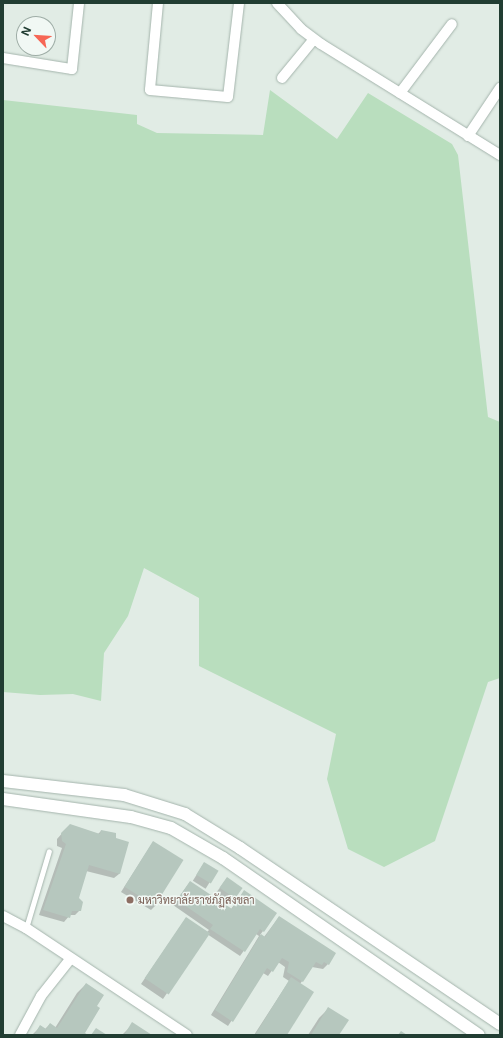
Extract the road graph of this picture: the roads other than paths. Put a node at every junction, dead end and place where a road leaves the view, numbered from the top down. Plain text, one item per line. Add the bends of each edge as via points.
1 (79, 3) edge
2 (158, 3) edge
3 (239, 3) edge
4 (277, 3) edge
5 (452, 24) dead end
6 (314, 39) junction
7 (3, 58) edge
8 (282, 78) dead end
9 (500, 88) edge
10 (400, 93) junction
11 (468, 136) junction
12 (500, 155) edge
13 (3, 781) edge
14 (3, 799) edge
15 (49, 851) dead end
16 (3, 916) edge
17 (26, 928) junction
18 (71, 958) junction
19 (500, 1024) edge
20 (20, 1035) edge
21 (187, 1035) edge
22 (479, 1035) edge

1 - 7 street via 72,69
2 - 3 street via 150,90 228,97
4 - 6 street
5 - 10 street
6 - 8 street
6 - 10 street
9 - 11 street
10 - 11 street
11 - 12 street
13 - 19 main road via 124,795 185,814 240,848
14 - 22 main road via 132,817 171,828 223,858
15 - 17 lane
16 - 17 street
17 - 18 street
18 - 20 street via 41,996
18 - 21 street

